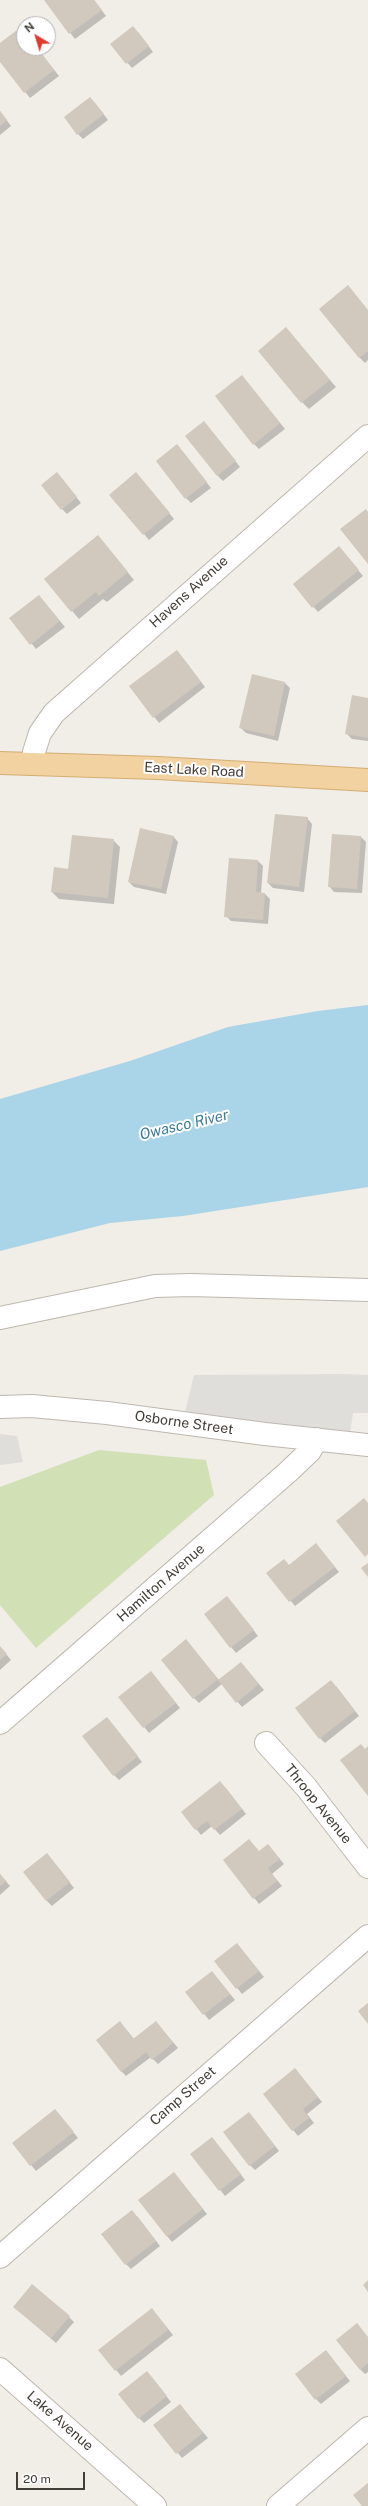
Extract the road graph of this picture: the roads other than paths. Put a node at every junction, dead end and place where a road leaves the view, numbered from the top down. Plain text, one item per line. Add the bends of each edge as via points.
1 (368, 436) edge
2 (18, 763) edge
3 (368, 780) edge
4 (368, 1290) edge
5 (0, 1318) edge
6 (0, 1407) edge
7 (317, 1440) junction
8 (368, 1445) edge
9 (0, 1723) edge
10 (266, 1743) dead end
11 (368, 1867) edge
12 (368, 1936) edge
13 (0, 2257) edge
14 (0, 2369) edge
15 (368, 2428) edge
16 (155, 2506) edge
17 (278, 2506) edge

1 - 2 street, Havens Avenue via 54,713 40,733 34,752
2 - 3 main road, East Lake Road
4 - 5 street via 155,1286
6 - 7 street, Osborne Street via 32,1406 107,1413
7 - 8 street, Osborne Street
7 - 9 street, Hamilton Avenue via 310,1451 288,1472
10 - 11 street, Throop Avenue via 306,1787
12 - 13 street, Camp Street
14 - 16 street, Lake Avenue
15 - 17 street

